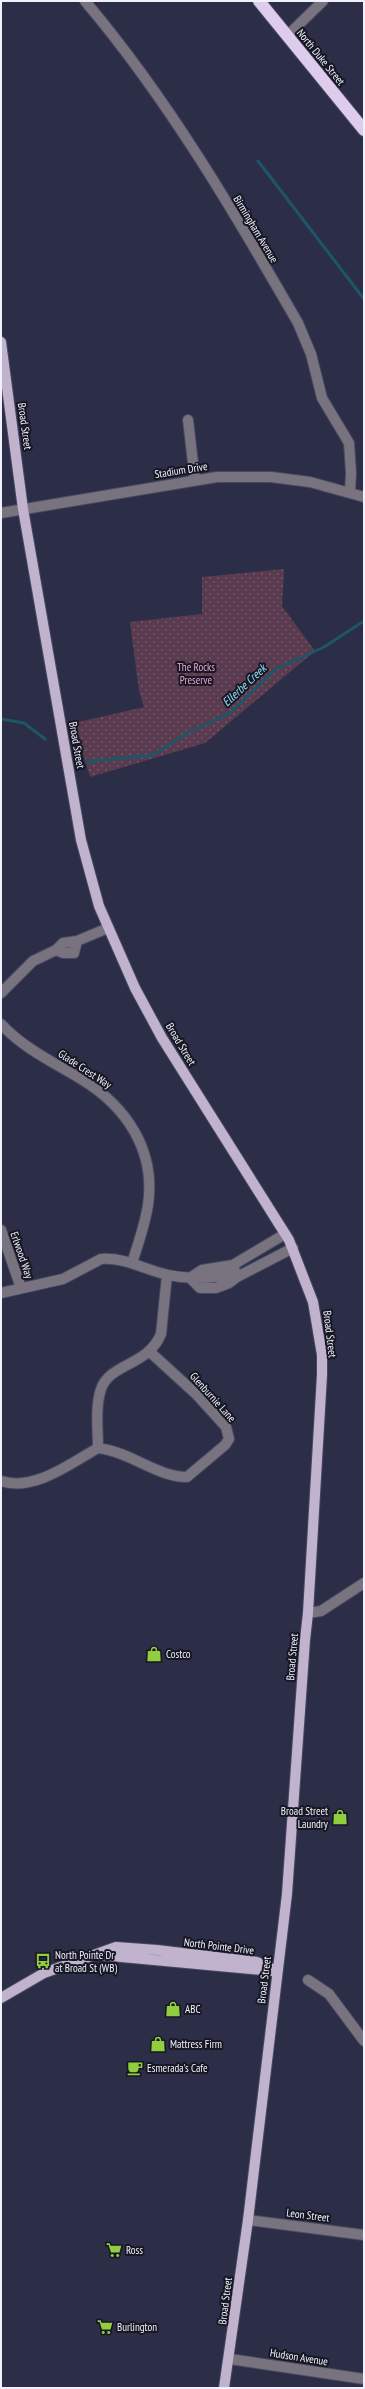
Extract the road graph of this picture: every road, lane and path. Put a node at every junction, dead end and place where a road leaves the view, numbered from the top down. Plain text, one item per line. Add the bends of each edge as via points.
1 (85, 1) edge
2 (259, 1) edge
3 (323, 1) edge
4 (288, 36) junction
5 (364, 130) edge
6 (1, 342) edge
7 (188, 420) dead end
8 (195, 480) junction
9 (350, 492) junction
10 (364, 497) edge
11 (23, 509) junction
12 (1, 513) edge
13 (108, 928) junction
14 (1, 993) edge
15 (1, 1024) edge
16 (1, 1230) edge
17 (285, 1234) junction
18 (293, 1248) junction
19 (132, 1263) junction
20 (232, 1265) junction
21 (167, 1275) junction
22 (219, 1276) junction
23 (237, 1277) junction
24 (190, 1278) junction
25 (221, 1287) junction
26 (21, 1288) junction
27 (1, 1293) edge
28 (150, 1352) junction
29 (98, 1448) junction
30 (1, 1482) edge
31 (364, 1583) edge
32 (308, 1613) junction
33 (277, 1971) junction
34 (308, 1980) dead end
35 (1, 1998) edge
36 (364, 2040) edge
37 (248, 2220) junction
38 (364, 2235) edge
39 (230, 2359) junction
40 (364, 2379) edge
41 (224, 2388) edge

1 - 9 street, Birmingham Avenue via 134,61 181,129 298,323 311,354 322,398 349,443
2 - 4 highway, North Duke Street
3 - 4 street
4 - 5 highway, North Duke Street
6 - 11 main road, Broad Street
7 - 8 street
8 - 9 street, Stadium Drive via 216,477 271,477 310,482
8 - 11 street, Stadium Drive
9 - 10 street, Stadium Drive
11 - 12 street, Stadium Drive
11 - 13 main road, Broad Street via 88,871
13 - 14 street via 78,941 63,943 56,950 26,966
13 - 17 main road, Broad Street via 135,988 162,1038
15 - 19 street, Glade Crest Way via 25,1046 101,1092 125,1114 134,1129 145,1155 150,1180 144,1225
16 - 26 street, Erlwood Way
17 - 18 main road, Broad Street
17 - 20 street
18 - 23 street
18 - 32 main road, Broad Street via 313,1302 322,1355
19 - 21 street
19 - 26 street via 101,1260 63,1279
20 - 22 street via 224,1276
20 - 23 street
20 - 24 street via 202,1270
21 - 24 street
21 - 28 street via 161,1334
22 - 24 street
22 - 25 street
23 - 25 street
24 - 25 street via 200,1288
26 - 27 street
28 - 29 street via 106,1379 99,1403
28 - 29 street, Glenburnie Lane via 196,1394 226,1427 229,1439 187,1477 174,1477 131,1457
29 - 30 street via 45,1476 28,1482
31 - 32 street via 321,1611
32 - 33 main road, Broad Street via 287,1894
33 - 35 main road, North Pointe Drive via 258,1972 96,1955 44,1973
33 - 37 main road, Broad Street
34 - 36 street via 329,1994
37 - 38 street, Leon Street
37 - 39 main road, Broad Street
39 - 40 street, Hudson Avenue
39 - 41 main road, Broad Street

